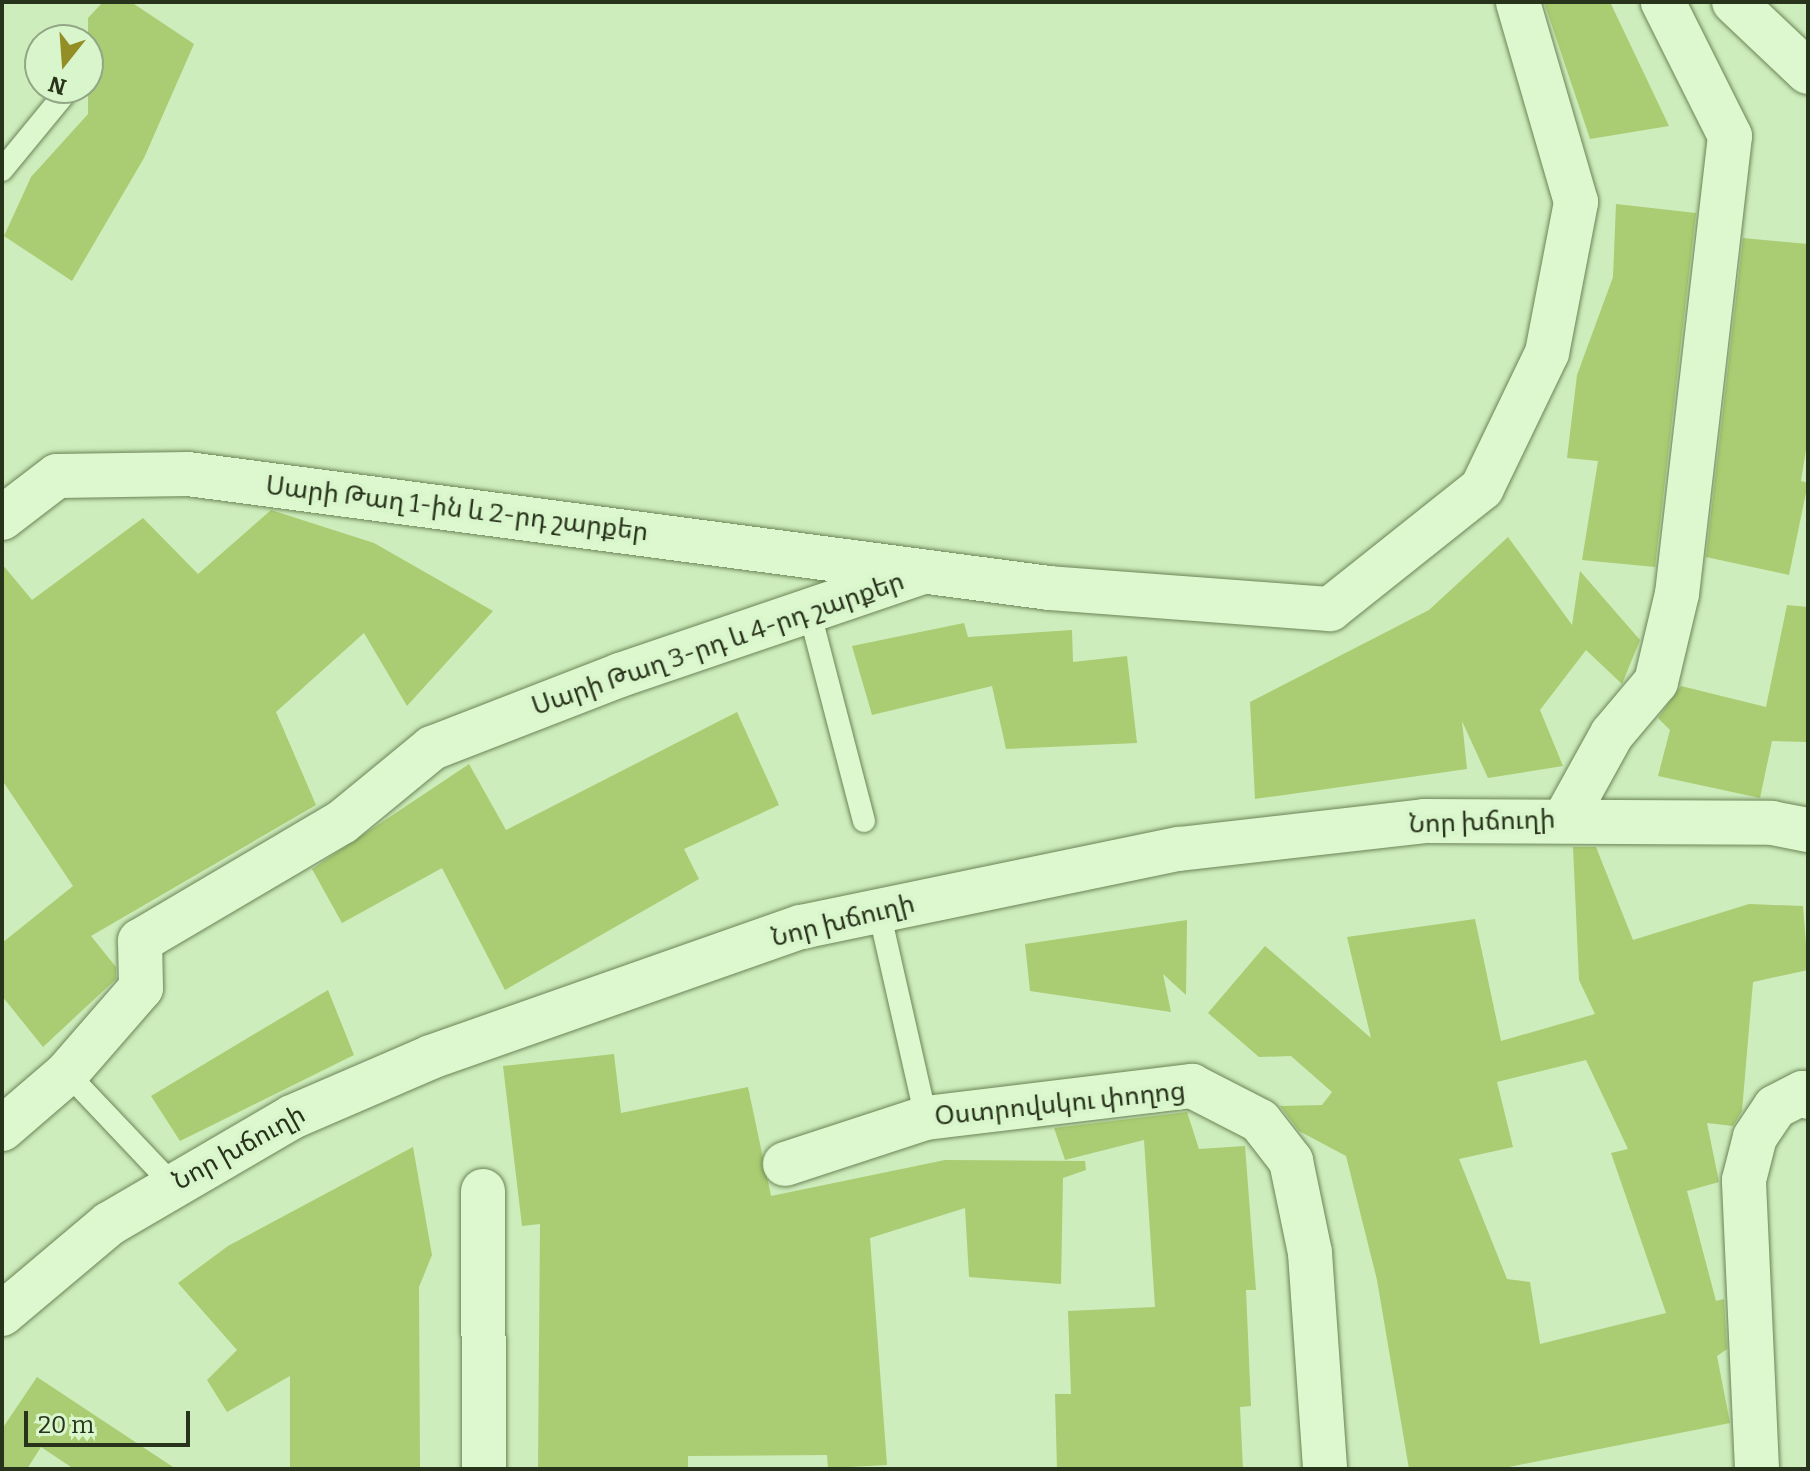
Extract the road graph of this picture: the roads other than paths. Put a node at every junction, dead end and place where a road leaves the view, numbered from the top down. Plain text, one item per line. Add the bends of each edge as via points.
1 (1518, 2) edge
2 (1663, 2) edge
3 (1734, 2) edge
4 (1808, 72) edge
5 (56, 104) edge
6 (2, 170) edge
7 (7, 506) edge
8 (925, 571) junction
9 (809, 610) junction
10 (1565, 819) junction
11 (864, 821) dead end
12 (1790, 827) edge
13 (879, 911) junction
14 (67, 1073) junction
15 (1808, 1097) edge
16 (926, 1118) junction
17 (2, 1129) edge
18 (785, 1164) dead end
19 (172, 1184) junction
20 (483, 1191) dead end
21 (2, 1314) edge
22 (484, 1469) edge
23 (1325, 1469) edge
24 (1757, 1469) edge

1 - 8 street, Սարի Թաղ 3-րդ և 4-րդ շարքեր via 1576,202 1547,353 1482,488 1330,609
2 - 10 street via 1730,136 1677,594 1656,682 1612,734
3 - 4 street
5 - 6 lane
7 - 8 street, Սարի Թաղ 1-ին և 2-րդ շարքեր via 57,476 188,474
8 - 9 street, Սարի Թաղ 3-րդ և 4-րդ շարքեր
9 - 11 lane
9 - 14 street, Սարի Թաղ 3-րդ և 4-րդ շարքեր via 432,748 342,822 140,941 141,988
10 - 12 street, Նոր խճուղի
10 - 13 street, Նոր խճուղի via 1424,821 1179,849
13 - 16 lane
13 - 19 street, Նոր խճուղի via 801,927 431,1057 292,1117
14 - 17 street, Սարի Թաղ 3-րդ և 4-րդ շարքեր
14 - 19 lane
15 - 24 street via 1775,1107 1755,1137 1744,1180
16 - 18 street, Օստրովսկու փողոց
16 - 23 street, Օստրովսկու փողոց via 1192,1086 1260,1121 1291,1161 1310,1253
19 - 21 street, Նոր խճուղի via 109,1224
20 - 22 street

